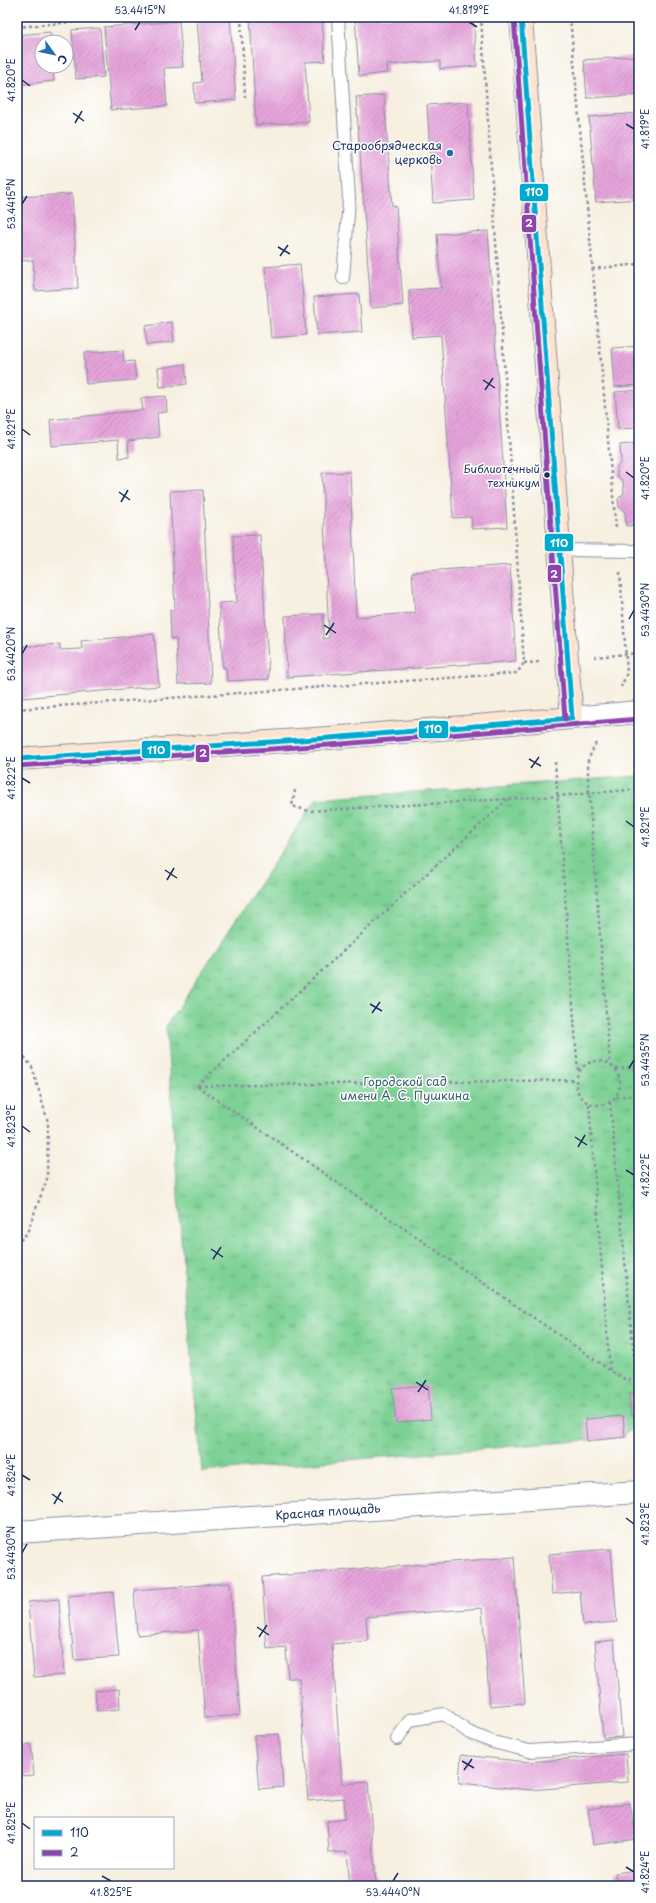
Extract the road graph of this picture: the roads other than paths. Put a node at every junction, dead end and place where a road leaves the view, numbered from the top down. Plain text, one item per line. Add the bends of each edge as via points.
1 (338, 17) edge
2 (521, 17) edge
3 (343, 278) dead end
4 (559, 550) junction
5 (639, 551) edge
6 (639, 712) edge
7 (572, 718) junction
8 (17, 759) edge
9 (639, 1492) edge
10 (17, 1532) edge
11 (397, 1739) dead end
12 (639, 1744) edge

1 - 3 lane via 349,200
2 - 4 main road
4 - 5 lane
4 - 7 main road
6 - 7 street
7 - 8 main road via 329,738
9 - 10 street, Красная площадь
11 - 12 lane via 410,1720 444,1714 468,1732 493,1742 529,1751

